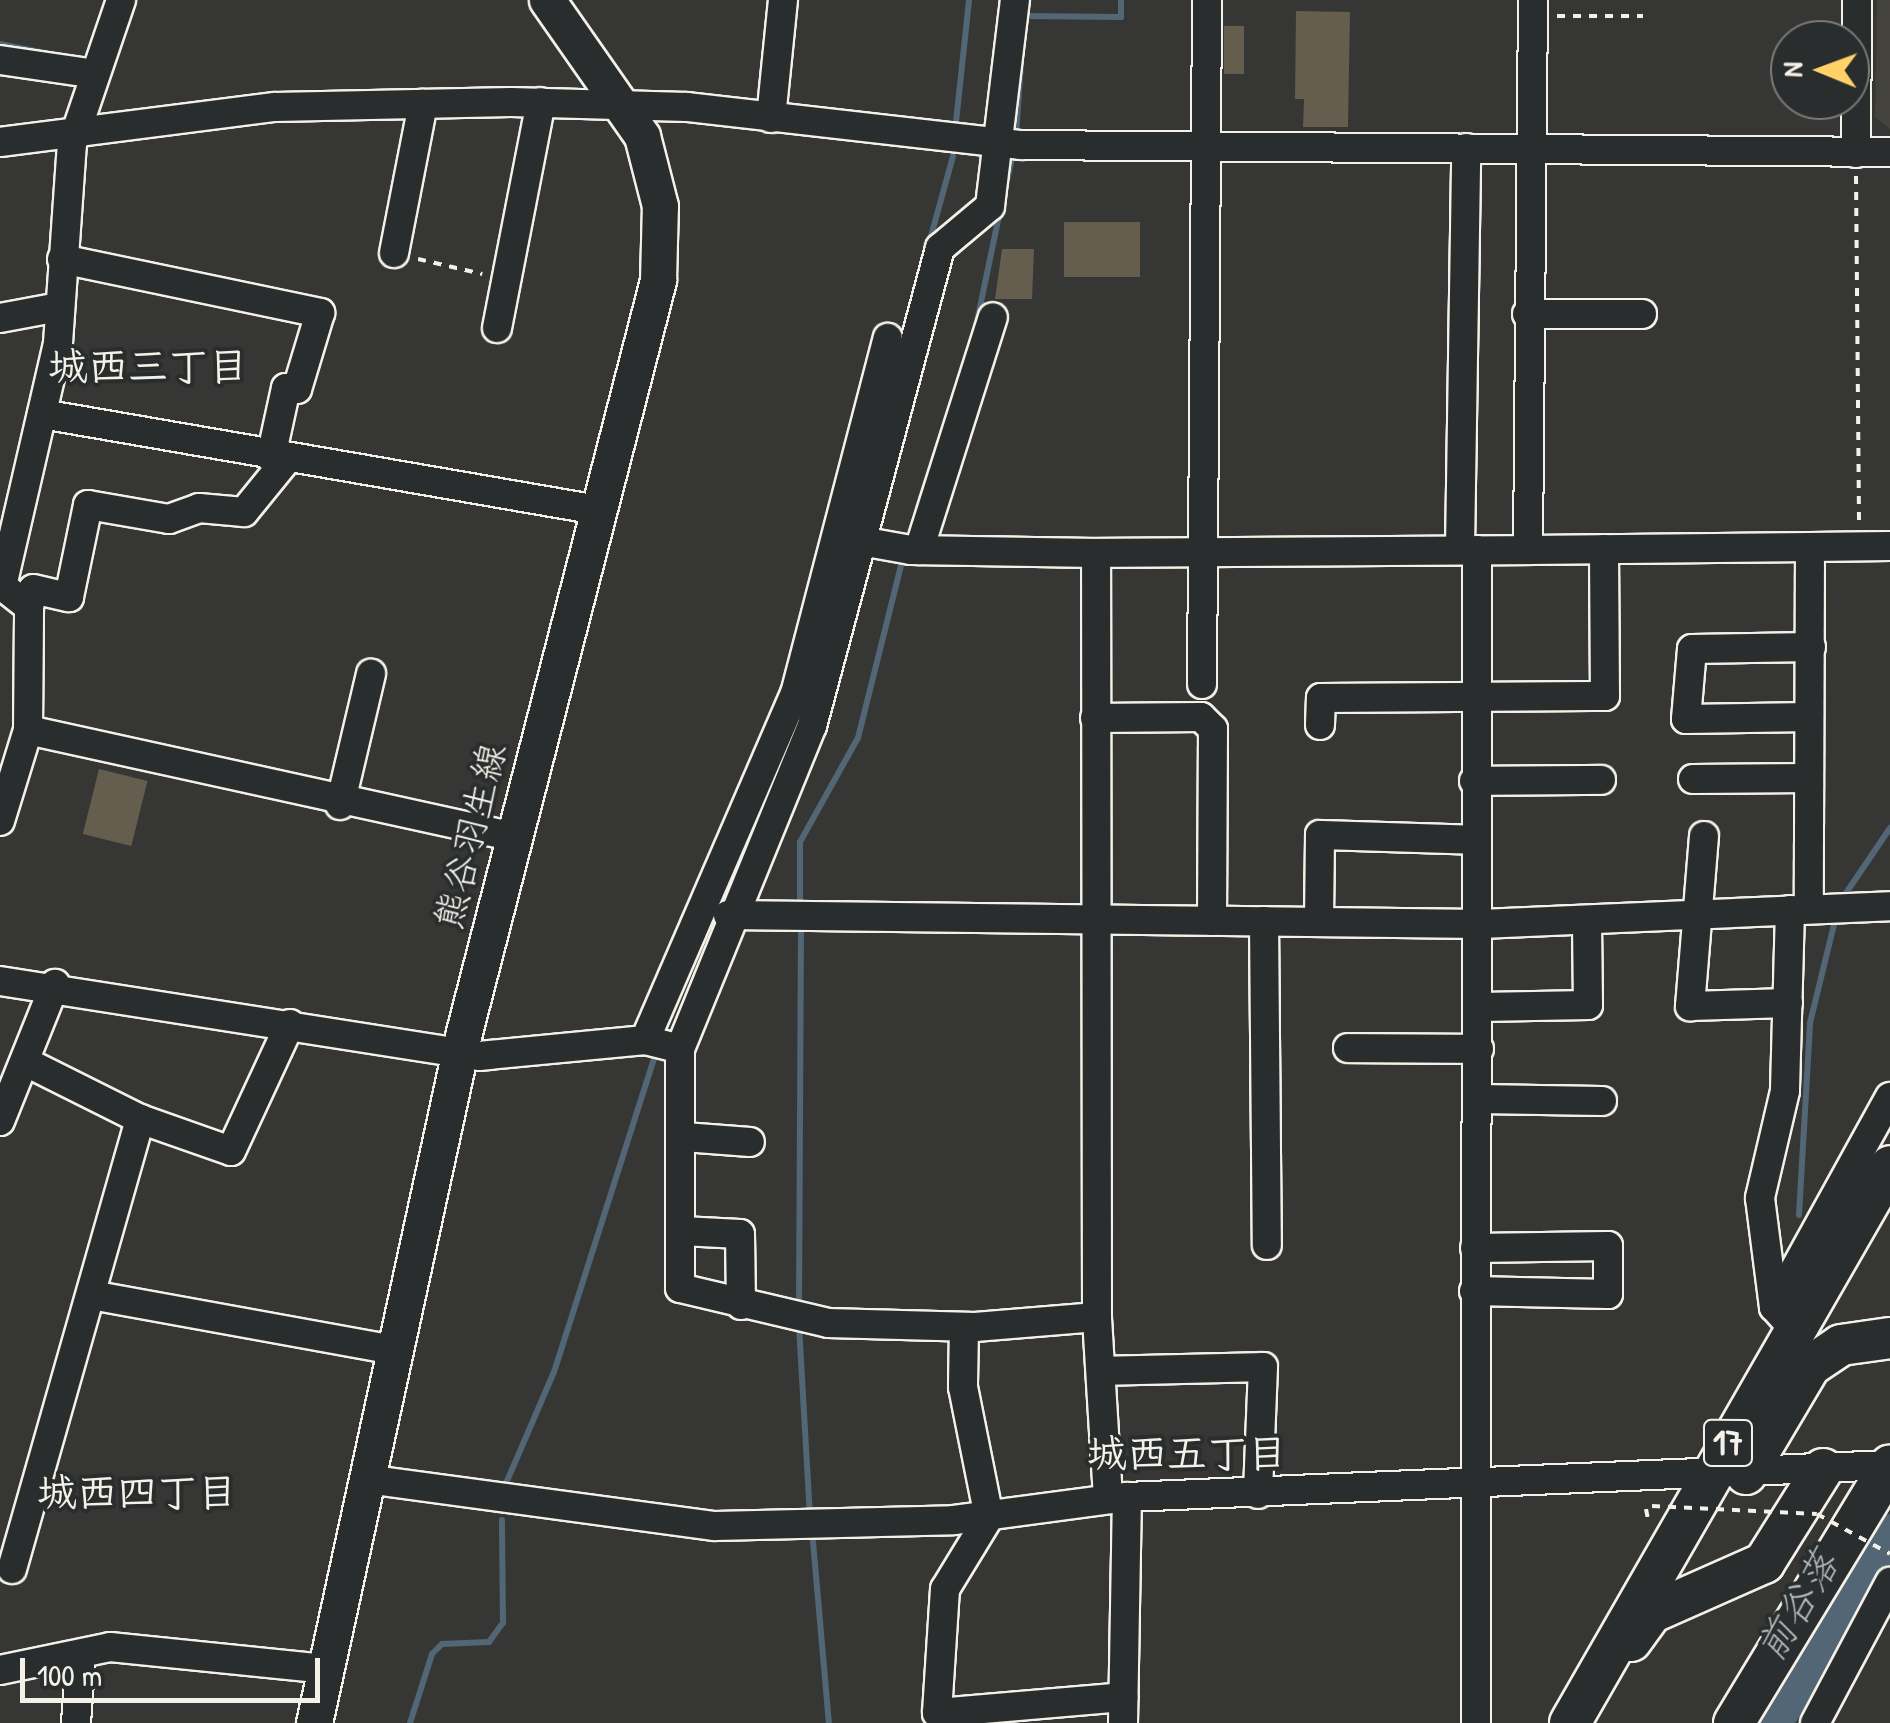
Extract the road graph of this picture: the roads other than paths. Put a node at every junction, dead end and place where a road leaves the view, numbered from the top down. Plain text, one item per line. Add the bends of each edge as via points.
1 (120, 0) edge
2 (547, 0) edge
3 (783, 0) edge
4 (1015, 0) edge
5 (1207, 0) edge
6 (1857, 0) edge
7 (1533, 8) edge
8 (0, 60) edge
9 (89, 73) junction
10 (541, 102) junction
11 (622, 103) junction
12 (423, 104) junction
13 (771, 118) junction
14 (76, 130) junction
15 (0, 142) edge
16 (1010, 144) junction
17 (1205, 148) junction
18 (1466, 148) junction
19 (1532, 148) junction
20 (1856, 152) junction
21 (1890, 152) edge
22 (394, 253) road end
23 (62, 259) junction
24 (59, 307) junction
25 (1528, 314) junction
26 (1642, 314) dead end
27 (993, 316) dead end
28 (0, 318) edge
29 (496, 328) dead end
30 (888, 338) dead end
31 (50, 416) junction
32 (279, 458) junction
33 (598, 510) junction
34 (849, 539) junction
35 (1890, 546) edge
36 (1810, 547) junction
37 (1469, 549) junction
38 (1604, 549) junction
39 (910, 550) junction
40 (1528, 550) junction
41 (1202, 551) junction
42 (1096, 553) junction
43 (29, 607) junction
44 (1811, 647) junction
45 (371, 674) dead end
46 (1202, 684) dead end
47 (1476, 698) junction
48 (1809, 717) junction
49 (1094, 718) junction
50 (1320, 725) dead end
51 (28, 730) junction
52 (1808, 778) junction
53 (1693, 779) dead end
54 (1601, 780) dead end
55 (1474, 782) junction
56 (340, 805) junction
57 (1, 814) edge
58 (1704, 836) dead end
59 (513, 837) junction
60 (1475, 840) junction
61 (1890, 906) edge
62 (1799, 909) junction
63 (728, 915) junction
64 (1694, 916) junction
65 (1319, 920) junction
66 (1264, 921) junction
67 (1093, 922) junction
68 (1212, 922) junction
69 (1586, 922) junction
70 (1481, 924) junction
71 (0, 980) edge
72 (55, 984) junction
73 (1788, 1003) junction
74 (1480, 1006) junction
75 (290, 1024) junction
76 (661, 1044) junction
77 (1348, 1048) dead end
78 (1479, 1049) junction
79 (460, 1052) junction
80 (30, 1064) junction
81 (1890, 1096) edge
82 (1478, 1099) junction
83 (1602, 1101) dead end
84 (0, 1120) edge
85 (140, 1120) junction
86 (684, 1137) junction
87 (750, 1142) dead end
88 (1890, 1166) edge
89 (682, 1232) junction
90 (1267, 1245) dead end
91 (1475, 1248) junction
92 (1474, 1290) junction
93 (91, 1296) junction
94 (741, 1305) junction
95 (1097, 1317) junction
96 (1784, 1318) junction
97 (964, 1327) junction
98 (1890, 1338) edge
99 (394, 1350) junction
100 (1102, 1371) junction
101 (1890, 1465) edge
102 (1823, 1469) junction
103 (1727, 1476) junction
104 (366, 1478) junction
105 (1470, 1488) junction
106 (1258, 1494) junction
107 (1117, 1498) junction
108 (989, 1517) junction
109 (12, 1569) dead end
110 (1890, 1582) edge
111 (81, 1654) junction
112 (1606, 1655) junction
113 (326, 1669) junction
114 (0, 1670) edge
115 (1123, 1710) edge
116 (76, 1723) edge
117 (314, 1723) edge
118 (1476, 1723) edge
119 (1570, 1723) edge
120 (1734, 1723) edge
121 (1815, 1723) edge

1 - 9 street via 110,46
2 - 11 main road, 熊谷羽生線
3 - 13 street
4 - 16 street
5 - 17 street
6 - 20 street
7 - 19 street
8 - 9 street
9 - 14 street
10 - 11 street
10 - 12 street
10 - 29 street
11 - 13 street
11 - 33 main road, 熊谷羽生線 via 652,168 662,244
12 - 14 street via 275,107
12 - 22 street
13 - 16 street
14 - 15 street
14 - 23 street
16 - 17 street
16 - 34 street via 990,206 940,248
17 - 18 street
17 - 41 street
18 - 19 street
18 - 37 street
19 - 20 street
19 - 25 street
20 - 21 street
23 - 24 street
23 - 32 street via 320,314 297,389 286,388
24 - 28 street
24 - 31 street
25 - 26 street
25 - 40 street
27 - 39 street
30 - 34 street
31 - 32 street
31 - 43 street via 2,586
32 - 33 street
32 - 43 street via 244,512 199,508 168,519 88,505 69,597 33,589
33 - 59 main road, 熊谷羽生線
34 - 39 street
34 - 63 street via 812,726
34 - 76 street
35 - 36 street
36 - 38 street
36 - 44 street
37 - 40 street
37 - 41 street
37 - 47 street
38 - 40 street
38 - 47 street via 1605,696
39 - 42 street
41 - 42 street
41 - 46 street
42 - 49 street
43 - 51 street
44 - 48 street
44 - 48 street via 1692,649 1686,718
45 - 56 street
47 - 50 street via 1321,698
47 - 55 street
48 - 52 street
49 - 67 street
49 - 68 street via 1202,716 1212,729
51 - 56 street
51 - 57 street
52 - 53 street
52 - 62 street
54 - 55 street
55 - 60 street
56 - 59 street
58 - 64 street
59 - 79 main road, 熊谷羽生線
60 - 65 street via 1320,835
60 - 70 street
61 - 62 street
62 - 64 street
62 - 73 street
63 - 67 street
63 - 76 street
64 - 69 street
64 - 73 street via 1690,1006
65 - 66 street
65 - 70 street
66 - 68 street
66 - 90 street
67 - 68 street
67 - 95 street
69 - 70 street
69 - 74 street via 1588,1005
70 - 74 street
71 - 72 street
72 - 75 street
72 - 80 street
73 - 96 street via 1785,1091 1760,1198
74 - 78 street
75 - 79 street
75 - 85 street via 230,1151
76 - 79 street via 500,1057
76 - 86 street
77 - 78 street
78 - 82 street
79 - 99 main road, 熊谷羽生線
80 - 84 street
80 - 85 street
81 - 96 street
82 - 83 street
82 - 91 street
85 - 93 street
86 - 87 street
86 - 89 street
88 - 96 highway, 17
89 - 94 street via 680,1288
89 - 94 street via 740,1234
91 - 92 street
91 - 92 street via 1608,1246 1608,1294
92 - 105 street
93 - 99 street
93 - 109 street
94 - 97 street via 799,1317
95 - 97 street
95 - 100 street
96 - 103 highway, 17
97 - 108 street via 963,1388
98 - 103 highway, 17 via 1841,1344 1810,1366
99 - 104 main road, 熊谷羽生線
100 - 106 street via 1263,1367
100 - 107 street
101 - 102 street
101 - 120 highway
102 - 103 street
102 - 112 highway, 17 via 1764,1563 1652,1613 1626,1647
103 - 105 street
103 - 112 highway, 17
104 - 108 street via 625,1521 811,1524
104 - 113 main road, 熊谷羽生線
105 - 106 street
105 - 118 street
106 - 107 street
107 - 108 street
107 - 115 street
108 - 115 street via 945,1589 937,1713
110 - 121 street
111 - 113 street via 110,1647
111 - 114 street
111 - 116 street
112 - 119 highway, 17
113 - 117 main road, 熊谷羽生線

